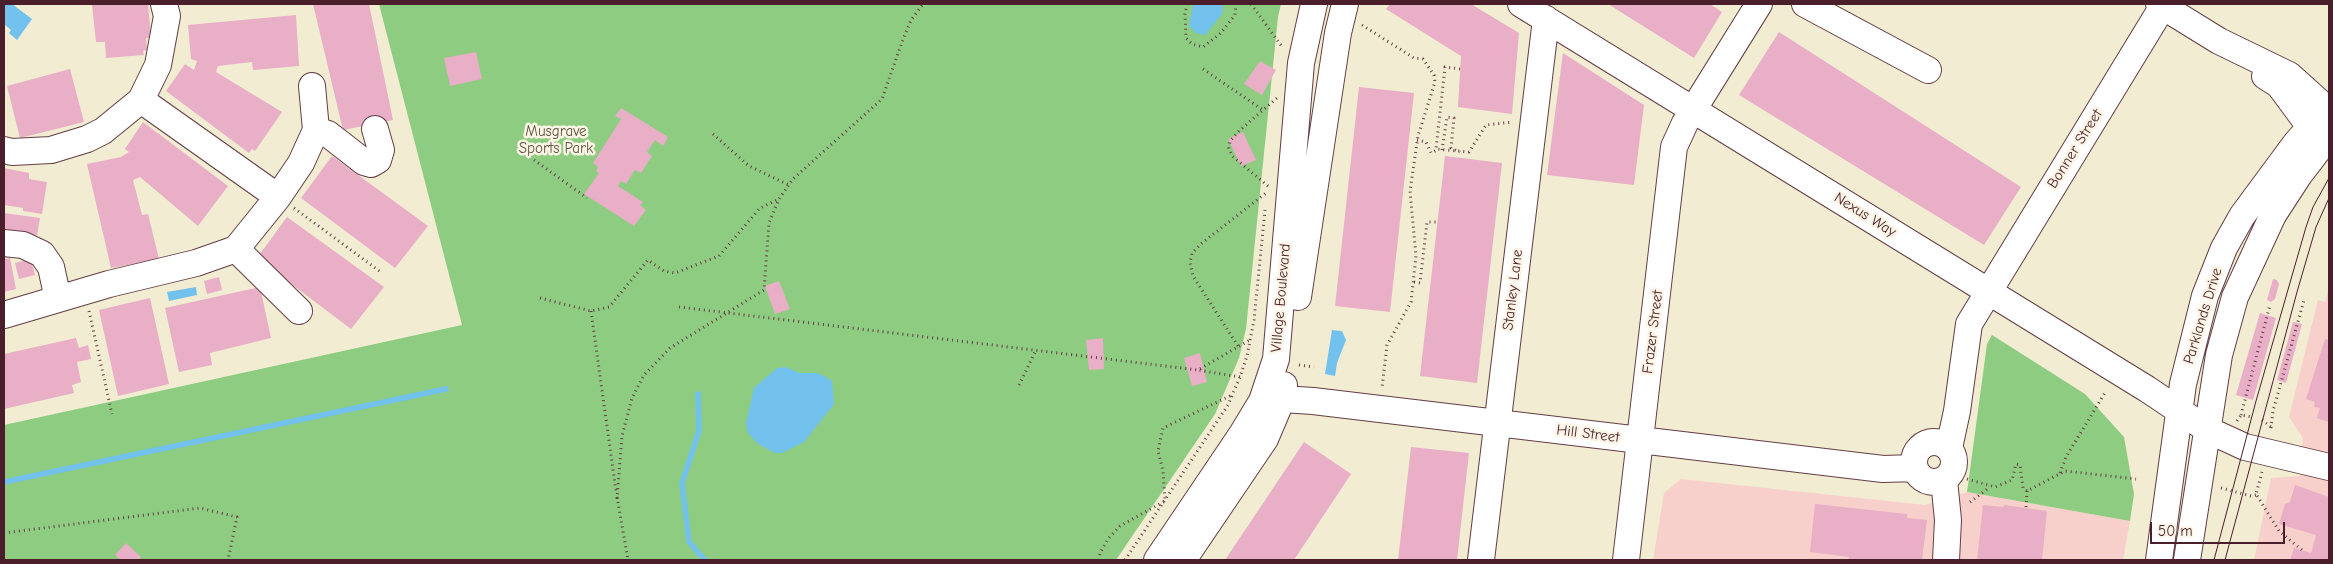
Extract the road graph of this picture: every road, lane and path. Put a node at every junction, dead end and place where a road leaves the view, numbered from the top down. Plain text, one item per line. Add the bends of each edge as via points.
1 (164, 4) edge
2 (923, 4) edge
3 (1187, 4) edge
4 (1236, 4) edge
5 (1252, 4) edge
6 (1314, 4) edge
7 (1521, 4) edge
8 (1759, 4) edge
9 (1805, 4) edge
10 (2161, 5) edge
11 (1351, 13) edge
12 (1546, 20) junction
13 (1284, 40) dead end
14 (2228, 46) junction
15 (1283, 48) junction
16 (1282, 58) dead end
17 (1203, 69) dead end
18 (1460, 69) dead end
19 (1928, 70) dead end
20 (312, 86) dead end
21 (1278, 88) dead end
22 (1278, 98) junction
23 (141, 100) junction
24 (1276, 107) dead end
25 (1694, 109) junction
26 (2328, 109) edge
27 (1263, 110) junction
28 (1519, 122) dead end
29 (375, 129) dead end
30 (316, 130) junction
31 (713, 134) dead end
32 (2320, 136) edge
33 (1418, 140) junction
34 (4, 150) edge
35 (1437, 150) junction
36 (1442, 150) junction
37 (1461, 152) junction
38 (530, 157) dead end
39 (1269, 176) dead end
40 (789, 185) junction
41 (1268, 186) junction
42 (1266, 193) junction
43 (587, 198) dead end
44 (779, 199) junction
45 (283, 201) junction
46 (1437, 222) dead end
47 (4, 243) edge
48 (236, 250) junction
49 (382, 273) dead end
50 (1414, 282) junction
51 (1988, 291) junction
52 (83, 292) junction
53 (540, 298) dead end
54 (58, 299) junction
55 (2304, 300) dead end
56 (2270, 306) dead end
57 (679, 307) dead end
58 (299, 311) dead end
59 (591, 311) junction
60 (727, 313) junction
61 (4, 314) edge
62 (1250, 340) junction
63 (1238, 346) junction
64 (1036, 350) junction
65 (1247, 358) junction
66 (1254, 359) dead end
67 (1299, 365) dead end
68 (1314, 367) dead end
69 (1198, 370) junction
70 (1240, 377) junction
71 (1019, 385) dead end
72 (1381, 391) dead end
73 (2106, 391) dead end
74 (1232, 395) junction
75 (1272, 400) junction
76 (2180, 413) junction
77 (112, 414) dead end
78 (2241, 415) junction
79 (2252, 417) dead end
80 (2262, 420) dead end
81 (1496, 423) junction
82 (2218, 424) junction
83 (1640, 440) junction
84 (1948, 448) junction
85 (2329, 467) edge
86 (1915, 468) junction
87 (2262, 471) dead end
88 (2060, 473) junction
89 (2136, 479) dead end
90 (1955, 480) junction
91 (2223, 481) dead end
92 (1990, 487) junction
93 (2027, 491) junction
94 (2256, 494) junction
95 (617, 499) junction
96 (1165, 501) junction
97 (1970, 502) dead end
98 (2026, 507) dead end
99 (4, 533) edge
100 (2302, 550) dead end
101 (228, 560) edge
102 (628, 560) edge
103 (1099, 560) edge
104 (1125, 560) edge
105 (1157, 560) edge
106 (1183, 560) edge
107 (1480, 560) edge
108 (1626, 560) edge
109 (1946, 560) edge
110 (2159, 560) edge
111 (2186, 560) edge

1 - 23 street via 167,16 158,65
2 - 40 path via 905,35 882,99
3 - 4 path via 1186,38 1203,47 1221,33 1235,15
5 - 15 path
6 - 75 street, Village Boulevard via 1301,63
7 - 12 street, Nexus Way
8 - 25 street, Frazer Street
9 - 19 street
10 - 14 street
10 - 51 street, Bonner Street
11 - 33 path via 1409,56 1423,59 1434,75 1435,82
11 - 75 street, Village Boulevard via 1338,33
12 - 25 street, Nexus Way
12 - 81 street, Stanley Lane
13 - 15 path
14 - 26 street via 2289,74
14 - 32 street via 2279,85
15 - 16 path
17 - 27 path
18 - 35 path via 1445,67
20 - 30 street
21 - 22 path
22 - 24 path
22 - 27 path
23 - 34 street via 103,131 87,139 51,150
23 - 45 street
25 - 51 street, Nexus Way
25 - 83 street, Frazer Street via 1676,140 1673,154
26 - 32 street, Parklands Drive
27 - 41 path via 1230,141 1229,148 1232,156
28 - 37 path via 1486,125 1472,150
29 - 30 street via 381,150 378,160 371,164 328,134
30 - 45 street
31 - 40 path via 749,166
32 - 76 street, Parklands Drive via 2242,216 2224,248 2198,323 2183,384
32 - 82 street, Parklands Drive via 2273,215 2240,283 2220,355
33 - 35 path via 1426,142 1431,153
33 - 50 path via 1410,191 1416,256
35 - 36 path
36 - 37 path
36 - 37 path via 1447,117 1454,118 1451,148
38 - 43 path
39 - 41 path
40 - 44 path
41 - 42 path
42 - 62 path
42 - 63 path via 1202,243 1192,253 1190,263 1193,276
44 - 59 path via 760,208 719,256 675,273 664,271 648,260 609,307
44 - 60 path via 769,223 764,290
45 - 48 street
45 - 49 path
46 - 50 path via 1427,222 1420,282
47 - 54 street via 23,245 42,254 51,267
48 - 52 street
48 - 58 street
50 - 72 path via 1411,302 1387,345
51 - 76 street, Nexus Way via 2147,389
51 - 84 street via 1967,331 1958,411
52 - 54 street
52 - 77 path
53 - 59 path
54 - 61 street
55 - 80 path via 2271,428
56 - 78 path
57 - 60 path
59 - 95 path
60 - 64 path
60 - 95 path via 670,348 644,375 632,398 622,436
62 - 63 path
62 - 65 path
63 - 69 path
64 - 69 path
64 - 71 path
65 - 66 path
65 - 70 path
67 - 68 path
69 - 70 path
70 - 74 path
73 - 88 path
74 - 96 path
74 - 96 path via 1163,428 1158,451
75 - 81 street, Hill Street
75 - 105 street, Village Boulevard via 1242,434
75 - 106 street, Village Boulevard via 1265,439
76 - 82 street, Nexus Way
76 - 110 street, Parklands Drive
78 - 79 path
78 - 82 path via 2238,422
81 - 83 street, Hill Street
81 - 107 street, Stanley Lane
82 - 85 street, Nexus Way via 2245,447
82 - 111 street, Parklands Drive
83 - 86 street, Hill Street via 1883,469
83 - 108 street, Frazer Street
84 - 86 street via 1937,442 1926,444 1916,454
84 - 90 street via 1954,461
86 - 90 street via 1924,480
87 - 94 path
88 - 89 path
88 - 93 path
90 - 92 path
90 - 109 street
91 - 94 path via 2221,489 2251,496
92 - 93 path via 2012,480 2016,464 2020,465 2023,488
92 - 97 path
93 - 98 path
94 - 100 path via 2279,531
95 - 102 path
96 - 103 path via 1120,526 1108,539
96 - 104 path
99 - 101 path via 200,508 237,517

